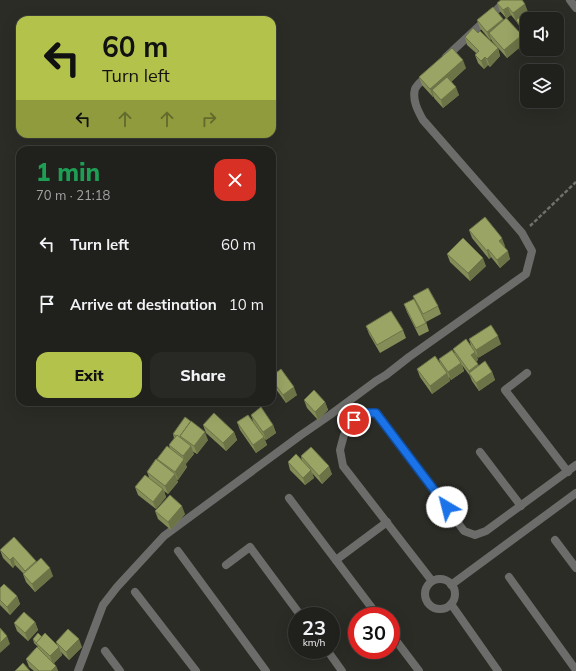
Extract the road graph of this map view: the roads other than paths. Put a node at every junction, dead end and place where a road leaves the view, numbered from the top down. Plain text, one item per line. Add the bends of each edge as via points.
1 (507, 0) edge
2 (570, 0) edge
3 (576, 8) edge
4 (528, 373) dead end
5 (480, 452) dead end
6 (576, 465) edge
7 (568, 472) junction
8 (576, 493) edge
9 (289, 498) dead end
10 (521, 506) junction
11 (387, 522) junction
12 (555, 540) dead end
13 (178, 552) dead end
14 (336, 560) junction
15 (226, 565) dead end
16 (576, 568) edge
17 (509, 577) dead end
18 (432, 581) junction
19 (451, 584) junction
20 (135, 592) dead end
21 (451, 604) junction
22 (294, 607) edge
23 (371, 607) edge
24 (400, 646) edge
25 (105, 651) dead end
26 (333, 659) edge
27 (574, 668) edge
28 (78, 671) edge
29 (120, 671) edge
30 (196, 671) edge
31 (266, 671) edge
32 (342, 671) edge
33 (419, 671) edge
34 (498, 671) edge

1 - 28 street via 418,84 415,99 423,120 522,233 532,251 526,274 164,536 103,605
2 - 3 street
4 - 7 street via 505,390
5 - 10 street
6 - 7 street
7 - 10 street
8 - 19 street
9 - 14 street
10 - 11 street via 486,531 475,535 464,531 376,413 365,413 354,420 344,435 340,450 343,466
11 - 14 street
11 - 18 street
12 - 16 street
13 - 31 street
14 - 23 street
15 - 22 street via 250,547
17 - 27 street
18 - 19 street via 442,579
18 - 21 street via 425,589 425,600 432,608 442,609
19 - 21 street via 455,594
20 - 30 street
21 - 34 street
24 - 33 street
25 - 29 street
26 - 32 street

